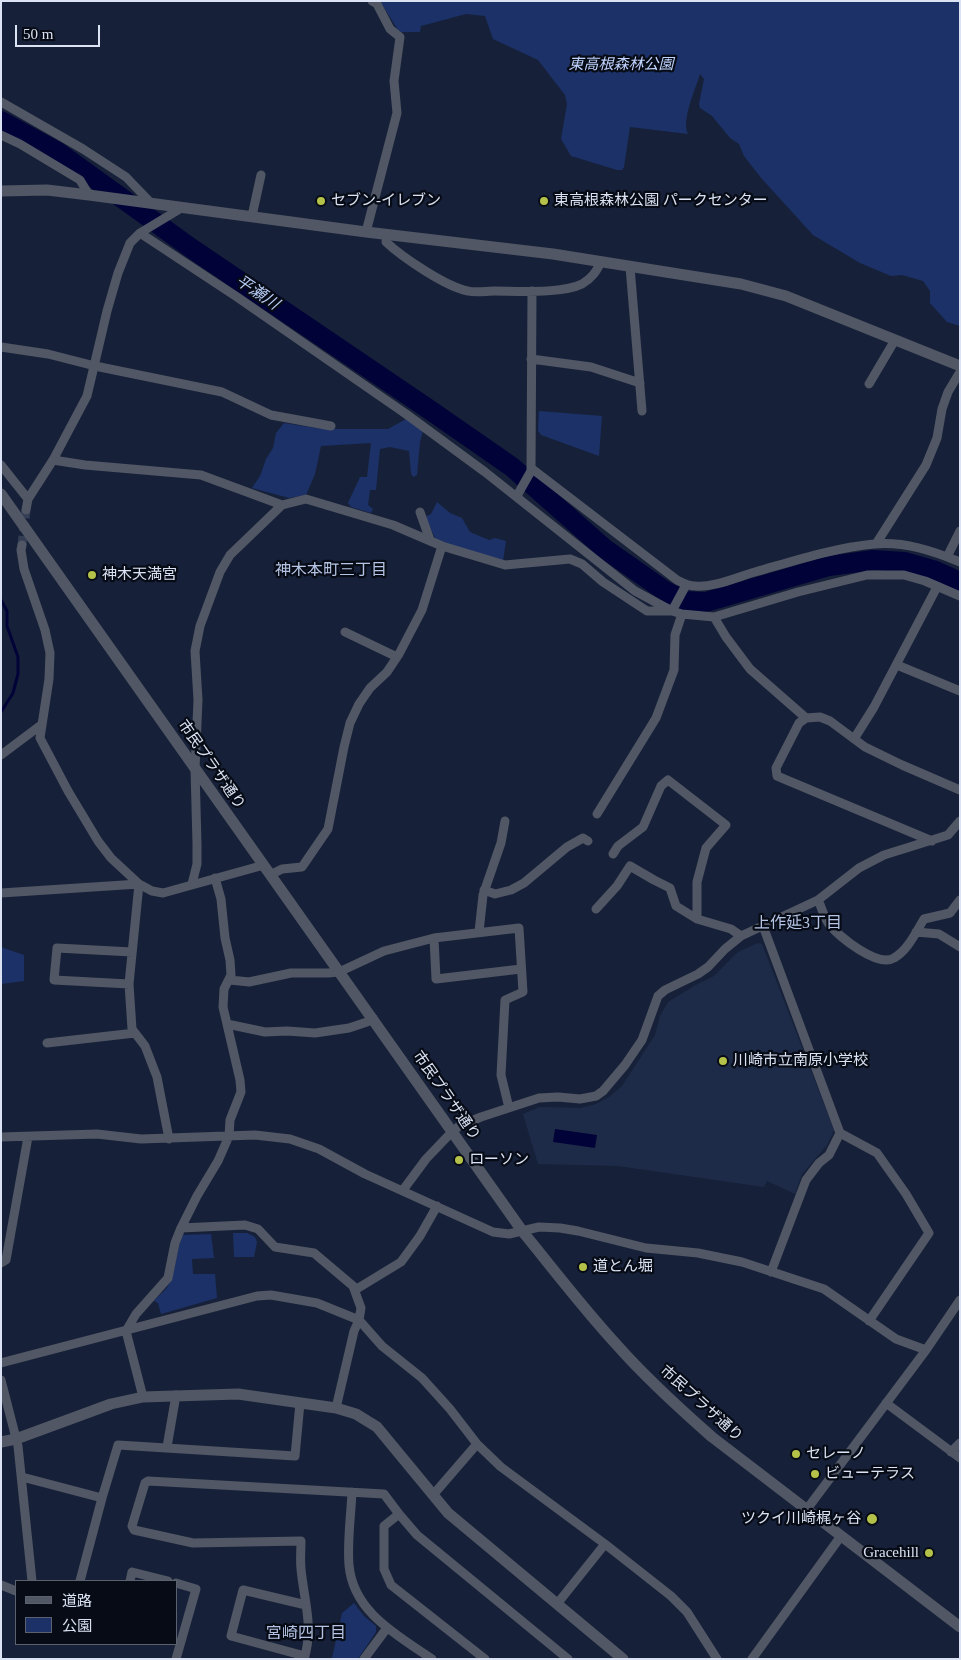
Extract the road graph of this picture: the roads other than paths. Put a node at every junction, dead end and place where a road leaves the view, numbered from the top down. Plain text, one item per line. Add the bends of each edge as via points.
1 (372, 1) edge
2 (1, 102) edge
3 (1, 135) edge
4 (261, 175) dead end
5 (1, 190) edge
6 (89, 195) junction
7 (151, 203) junction
8 (183, 207) junction
9 (252, 216) junction
10 (366, 232) junction
11 (140, 233) junction
12 (387, 234) junction
13 (601, 262) junction
14 (630, 267) junction
15 (532, 291) junction
16 (895, 340) junction
17 (1, 347) edge
18 (531, 359) junction
19 (95, 366) junction
20 (960, 366) edge
21 (960, 372) edge
22 (640, 383) junction
23 (869, 384) dead end
24 (642, 411) dead end
25 (331, 426) dead end
26 (53, 460) junction
27 (1, 465) edge
28 (531, 470) junction
29 (1, 494) edge
30 (518, 496) junction
31 (28, 498) junction
32 (282, 505) junction
33 (26, 510) tunnel mouth
34 (420, 512) dead end
35 (960, 531) edge
36 (430, 540) junction
37 (876, 544) junction
38 (22, 545) tunnel mouth
39 (442, 546) junction
40 (947, 557) junction
41 (960, 562) edge
42 (937, 587) junction
43 (684, 588) junction
44 (960, 596) edge
45 (673, 609) junction
46 (682, 614) junction
47 (714, 617) junction
48 (345, 632) dead end
49 (397, 657) junction
50 (897, 665) junction
51 (960, 691) edge
52 (806, 718) junction
53 (41, 725) junction
54 (854, 740) junction
55 (1, 755) edge
56 (196, 769) junction
57 (960, 790) edge
58 (597, 814) dead end
59 (505, 821) dead end
60 (960, 821) edge
61 (583, 837) dead end
62 (932, 841) junction
63 (613, 854) dead end
64 (267, 870) junction
65 (216, 878) junction
66 (139, 884) junction
67 (192, 884) junction
68 (484, 890) junction
69 (1, 893) edge
70 (818, 900) junction
71 (960, 900) edge
72 (596, 909) dead end
73 (697, 919) junction
74 (763, 926) junction
75 (479, 932) junction
76 (916, 932) junction
77 (741, 936) junction
78 (434, 938) junction
79 (960, 947) edge
80 (132, 952) junction
81 (520, 969) junction
82 (339, 972) junction
83 (230, 980) junction
84 (129, 984) junction
85 (373, 1018) junction
86 (227, 1024) junction
87 (135, 1033) junction
88 (48, 1043) dead end
89 (509, 1108) junction
90 (452, 1132) junction
91 (840, 1133) junction
92 (229, 1136) junction
93 (1, 1137) edge
94 (28, 1137) junction
95 (169, 1139) junction
96 (403, 1190) junction
97 (437, 1206) junction
98 (181, 1228) junction
99 (523, 1232) junction
100 (1, 1263) edge
101 (771, 1272) junction
102 (355, 1290) junction
103 (960, 1300) edge
104 (359, 1320) junction
105 (869, 1321) junction
106 (126, 1331) junction
107 (926, 1350) junction
108 (1, 1363) edge
109 (1, 1380) edge
110 (176, 1394) junction
111 (143, 1396) junction
112 (300, 1402) junction
113 (886, 1403) junction
114 (336, 1408) junction
115 (16, 1439) junction
116 (1, 1442) edge
117 (960, 1443) edge
118 (477, 1444) junction
119 (167, 1447) junction
120 (951, 1452) junction
121 (960, 1458) edge
122 (22, 1477) junction
123 (352, 1492) junction
124 (433, 1495) junction
125 (102, 1498) junction
126 (807, 1509) junction
127 (399, 1514) junction
128 (841, 1536) junction
129 (605, 1544) junction
130 (32, 1580) edge
131 (80, 1580) edge
132 (130, 1580) edge
133 (164, 1580) edge
134 (178, 1584) edge
135 (1, 1585) edge
136 (15, 1591) edge
137 (558, 1604) junction
138 (306, 1605) junction
139 (960, 1627) edge
140 (387, 1628) junction
141 (180, 1635) edge
142 (305, 1657) edge
143 (176, 1659) edge
144 (364, 1659) edge
145 (432, 1659) edge
146 (485, 1659) edge
147 (568, 1659) edge
148 (623, 1659) edge
149 (717, 1659) edge
150 (752, 1659) edge

1 - 10 street via 377,4 390,29 400,37 394,81 397,113
2 - 7 street via 82,148 126,178
3 - 6 street via 80,180
4 - 9 street
5 - 6 street via 47,190
6 - 7 street
7 - 8 street
8 - 9 street
8 - 11 street
9 - 10 street
10 - 12 street
11 - 19 street via 130,243 118,274
11 - 30 street via 238,297
12 - 13 street
12 - 15 street via 386,242 395,250 446,284 468,291
13 - 14 street
13 - 15 street via 594,276 580,285
14 - 16 street via 761,289
14 - 22 street
15 - 18 street
16 - 20 street
16 - 23 street
17 - 19 street
18 - 22 street via 591,367
18 - 28 street
19 - 25 street via 222,392 272,415
19 - 26 street via 87,396
21 - 37 street via 948,392 937,438 926,465
22 - 24 street
26 - 31 street
26 - 32 street via 201,475
27 - 31 street
28 - 30 street
28 - 43 street
29 - 56 street, 市民プラザ通り
30 - 45 street via 635,591
31 - 33 street
32 - 36 street via 306,499 393,525
32 - 56 street via 230,555 220,572 200,626 195,651 198,700
34 - 36 street
35 - 40 street
36 - 39 street
37 - 40 street via 920,548
37 - 43 street via 823,552 720,582
38 - 53 street via 24,569 50,653
39 - 45 street via 505,565 570,559 647,610
39 - 49 street via 422,610
40 - 41 street
42 - 44 street
42 - 47 street via 904,575 867,575
42 - 50 street
43 - 45 street
45 - 46 street
46 - 47 street
46 - 58 street via 675,635 674,670 656,718
47 - 52 street via 750,668
48 - 49 street
49 - 64 street via 370,688 350,723 328,830 302,866
50 - 51 street
50 - 54 street
52 - 54 street via 820,717 830,721
52 - 62 street via 799,723 776,768 777,776
53 - 55 street
53 - 66 street via 40,738 98,841
54 - 57 street
56 - 64 street, 市民プラザ通り
56 - 67 street via 197,864
59 - 68 street via 501,843
60 - 62 street via 948,835
61 - 68 street via 511,890 495,894
62 - 70 street via 884,855 859,868
63 - 73 street via 618,846 643,827 661,786 668,780 697,802 726,825 706,848 697,882
64 - 65 street
64 - 82 street, 市民プラザ通り
65 - 67 street
65 - 83 street via 230,960
66 - 67 street via 163,893
66 - 69 street
66 - 80 street
68 - 75 street
70 - 74 street
70 - 76 street via 835,931 848,943 876,958 893,959 908,946
71 - 76 street via 950,913 924,919
72 - 73 street via 630,866 670,888 676,906
73 - 77 street via 731,929
74 - 77 street
74 - 91 street
75 - 78 street
75 - 81 street via 519,928
76 - 79 street via 939,934
77 - 89 street via 708,967 658,996 642,1040 604,1091 580,1099 539,1098
78 - 81 street via 436,979
78 - 82 street via 384,951
80 - 84 street
80 - 84 street via 57,948 54,980
81 - 89 street via 523,992 505,1000 501,1075
82 - 83 street via 291,973 249,982
82 - 85 street, 市民プラザ通り
83 - 86 street via 224,989 223,1007
84 - 87 street
85 - 86 street via 349,1028 315,1033 264,1032
85 - 90 street, 市民プラザ通り
86 - 92 street via 241,1092 230,1120
87 - 88 street
87 - 95 street via 145,1046 157,1077
89 - 90 street via 468,1122
90 - 96 street
90 - 99 street, 市民プラザ通り
91 - 101 street via 829,1155 806,1180
91 - 105 street via 877,1152 928,1233
92 - 95 street
92 - 96 street via 290,1139 319,1149
92 - 98 street
93 - 94 street
94 - 95 street via 97,1134
94 - 100 street via 6,1260
96 - 97 street
97 - 99 street via 493,1232
97 - 102 street via 401,1262
98 - 102 street via 245,1226 258,1229 275,1247 314,1253
98 - 106 street via 168,1278 136,1314
99 - 101 street via 539,1227 569,1229 646,1248 698,1253 742,1262
99 - 126 street, 市民プラザ通り via 615,1343 680,1409
101 - 105 street via 824,1289
102 - 104 street via 360,1308
103 - 107 street
104 - 106 street via 317,1303 257,1296
104 - 114 street
104 - 118 street via 382,1346 422,1378
105 - 107 street via 896,1339
106 - 108 street
106 - 111 street
107 - 113 street
109 - 115 street
110 - 111 street
110 - 112 street via 238,1394
110 - 119 street
111 - 115 street
112 - 114 street
112 - 119 street via 295,1456
113 - 120 street
113 - 126 street
114 - 124 street via 356,1414 378,1427
115 - 116 street
115 - 122 street
117 - 120 street
118 - 124 street
118 - 129 street via 524,1485
119 - 125 street via 118,1445
120 - 121 street
122 - 125 street
122 - 130 street
123 - 127 street via 384,1494
123 - 138 street via 145,1483 132,1526 134,1530 193,1543 301,1541 300,1567
123 - 140 street via 349,1566 353,1583 362,1603
124 - 137 street via 454,1518
125 - 131 street
126 - 128 street, 市民プラザ通り
127 - 146 street via 384,1526 384,1569 391,1586
127 - 147 street via 417,1535
128 - 139 street, 市民プラザ通り
128 - 150 street
129 - 137 street
129 - 149 street via 679,1603
132 - 133 street via 132,1572
134 - 141 street via 196,1589
135 - 136 street
137 - 148 street
138 - 142 street via 309,1638
138 - 142 street via 243,1590 231,1636
140 - 144 street
140 - 145 street
141 - 143 street

